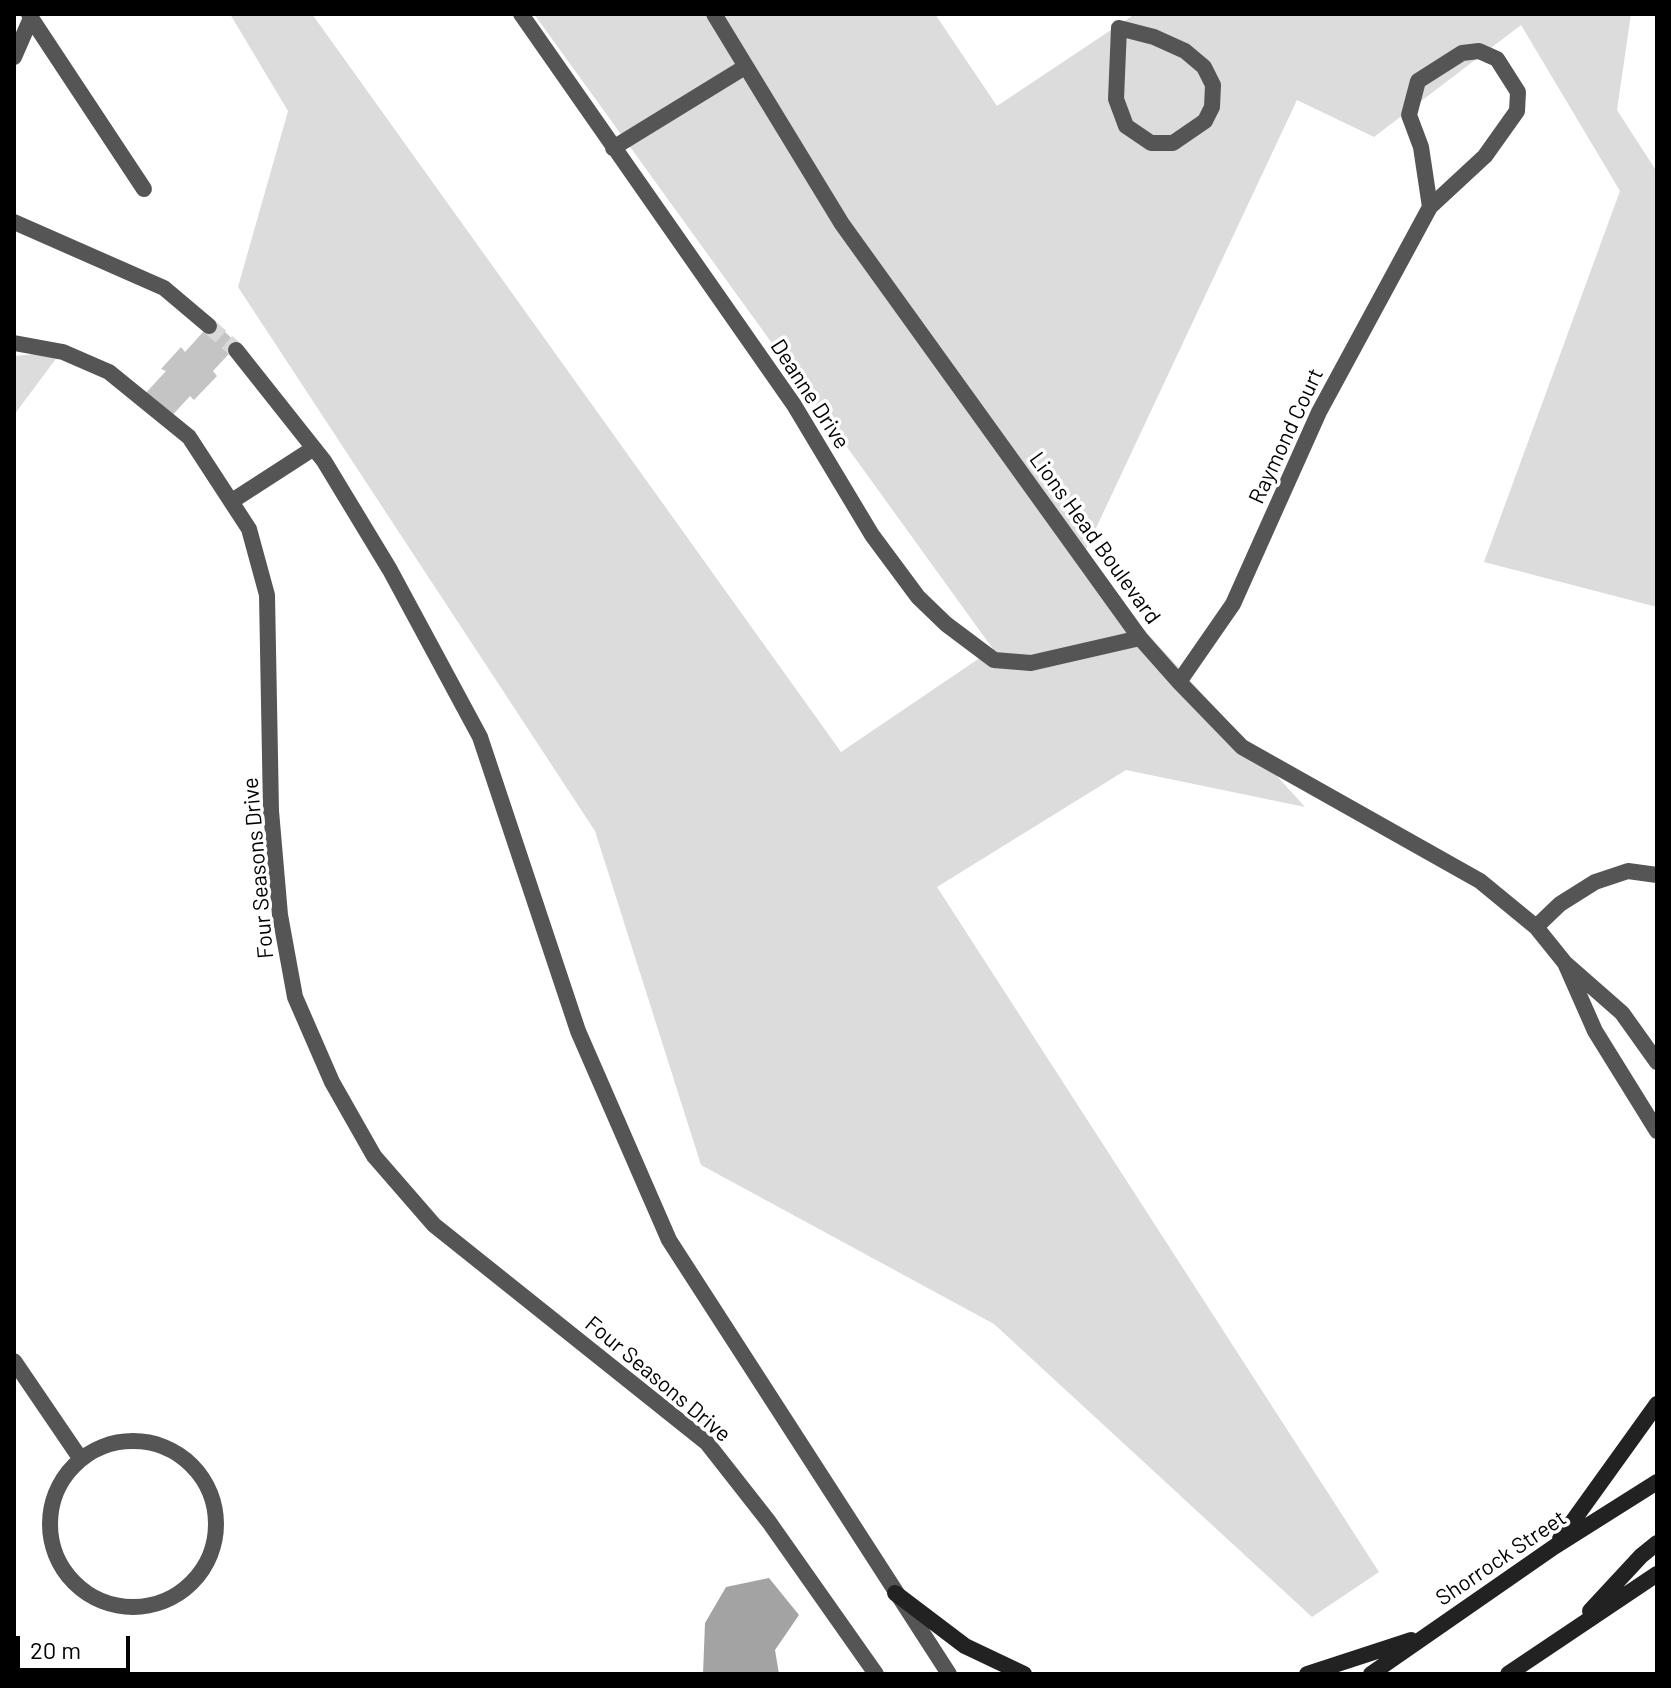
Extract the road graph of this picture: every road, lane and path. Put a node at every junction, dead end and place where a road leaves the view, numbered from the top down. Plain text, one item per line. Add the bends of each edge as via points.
1 (521, 14) edge
2 (714, 14) edge
3 (1109, 14) edge
4 (30, 16) edge
5 (1119, 28) junction
6 (14, 57) edge
7 (745, 67) junction
8 (613, 148) junction
9 (144, 189) dead end
10 (1430, 207) junction
11 (14, 222) edge
12 (209, 326) tunnel mouth
13 (14, 343) edge
14 (236, 350) tunnel mouth
15 (314, 448) junction
16 (232, 501) junction
17 (1140, 638) junction
18 (1179, 682) junction
19 (1657, 875) edge
20 (1536, 927) junction
21 (1565, 963) junction
22 (1657, 1062) edge
23 (1657, 1131) edge
24 (14, 1361) edge
25 (1657, 1404) edge
26 (80, 1458) junction
27 (1657, 1482) edge
28 (1657, 1543) edge
29 (1554, 1547) junction
30 (1657, 1574) edge
31 (895, 1593) junction
32 (1570, 1633) junction
33 (1427, 1635) junction
34 (876, 1674) edge
35 (949, 1674) edge
36 (1024, 1674) edge
37 (1307, 1674) edge
38 (1371, 1674) edge
39 (1508, 1674) edge

1 - 8 street, Deanne Drive
2 - 7 street, Lions Head Boulevard
3 - 5 street
4 - 6 street
4 - 9 street
5 - 5 street via 1116,99 1126,126 1151,143 1173,143 1205,121 1213,85 1204,67 1185,51
7 - 8 street
7 - 17 street, Lions Head Boulevard via 842,224
8 - 17 street, Deanne Drive via 794,405 872,535 918,597 946,624 994,660 1031,663
10 - 10 street, Raymond Court via 1485,156 1517,111 1518,92 1497,59 1479,51 1462,53 1418,81 1409,115 1421,147
10 - 18 street, Raymond Court via 1319,412 1233,604
11 - 12 street via 164,288
13 - 16 street, Four Seasons Drive via 63,352 109,372 189,437
14 - 15 street
15 - 16 street
15 - 31 street via 390,570 480,737 578,1031 669,1240
16 - 34 street, Four Seasons Drive via 249,529 267,595 271,811 280,915 295,997 332,1082 374,1156 434,1225 707,1443
17 - 18 street, Lions Head Boulevard
18 - 20 street, Lions Head Boulevard via 1242,747 1480,881
19 - 20 street via 1628,871 1595,882
20 - 21 street, Lions Head Boulevard
21 - 22 street, Lions Head Boulevard via 1622,1013
21 - 23 street, Lions Head Boulevard via 1595,1031
24 - 26 street
25 - 29 main road
26 - 26 street via 62,1479 51,1505 49,1533 57,1560 96,1600 123,1608 151,1606 177,1596 212,1555 217,1528 214,1500 202,1476 183,1456 159,1444 104,1444
27 - 29 main road, Shorrock Street
28 - 32 main road
29 - 33 main road, Shorrock Street
30 - 32 main road
31 - 35 street
31 - 36 main road via 965,1646
32 - 39 main road
33 - 37 main road
33 - 38 main road, Shorrock Street

